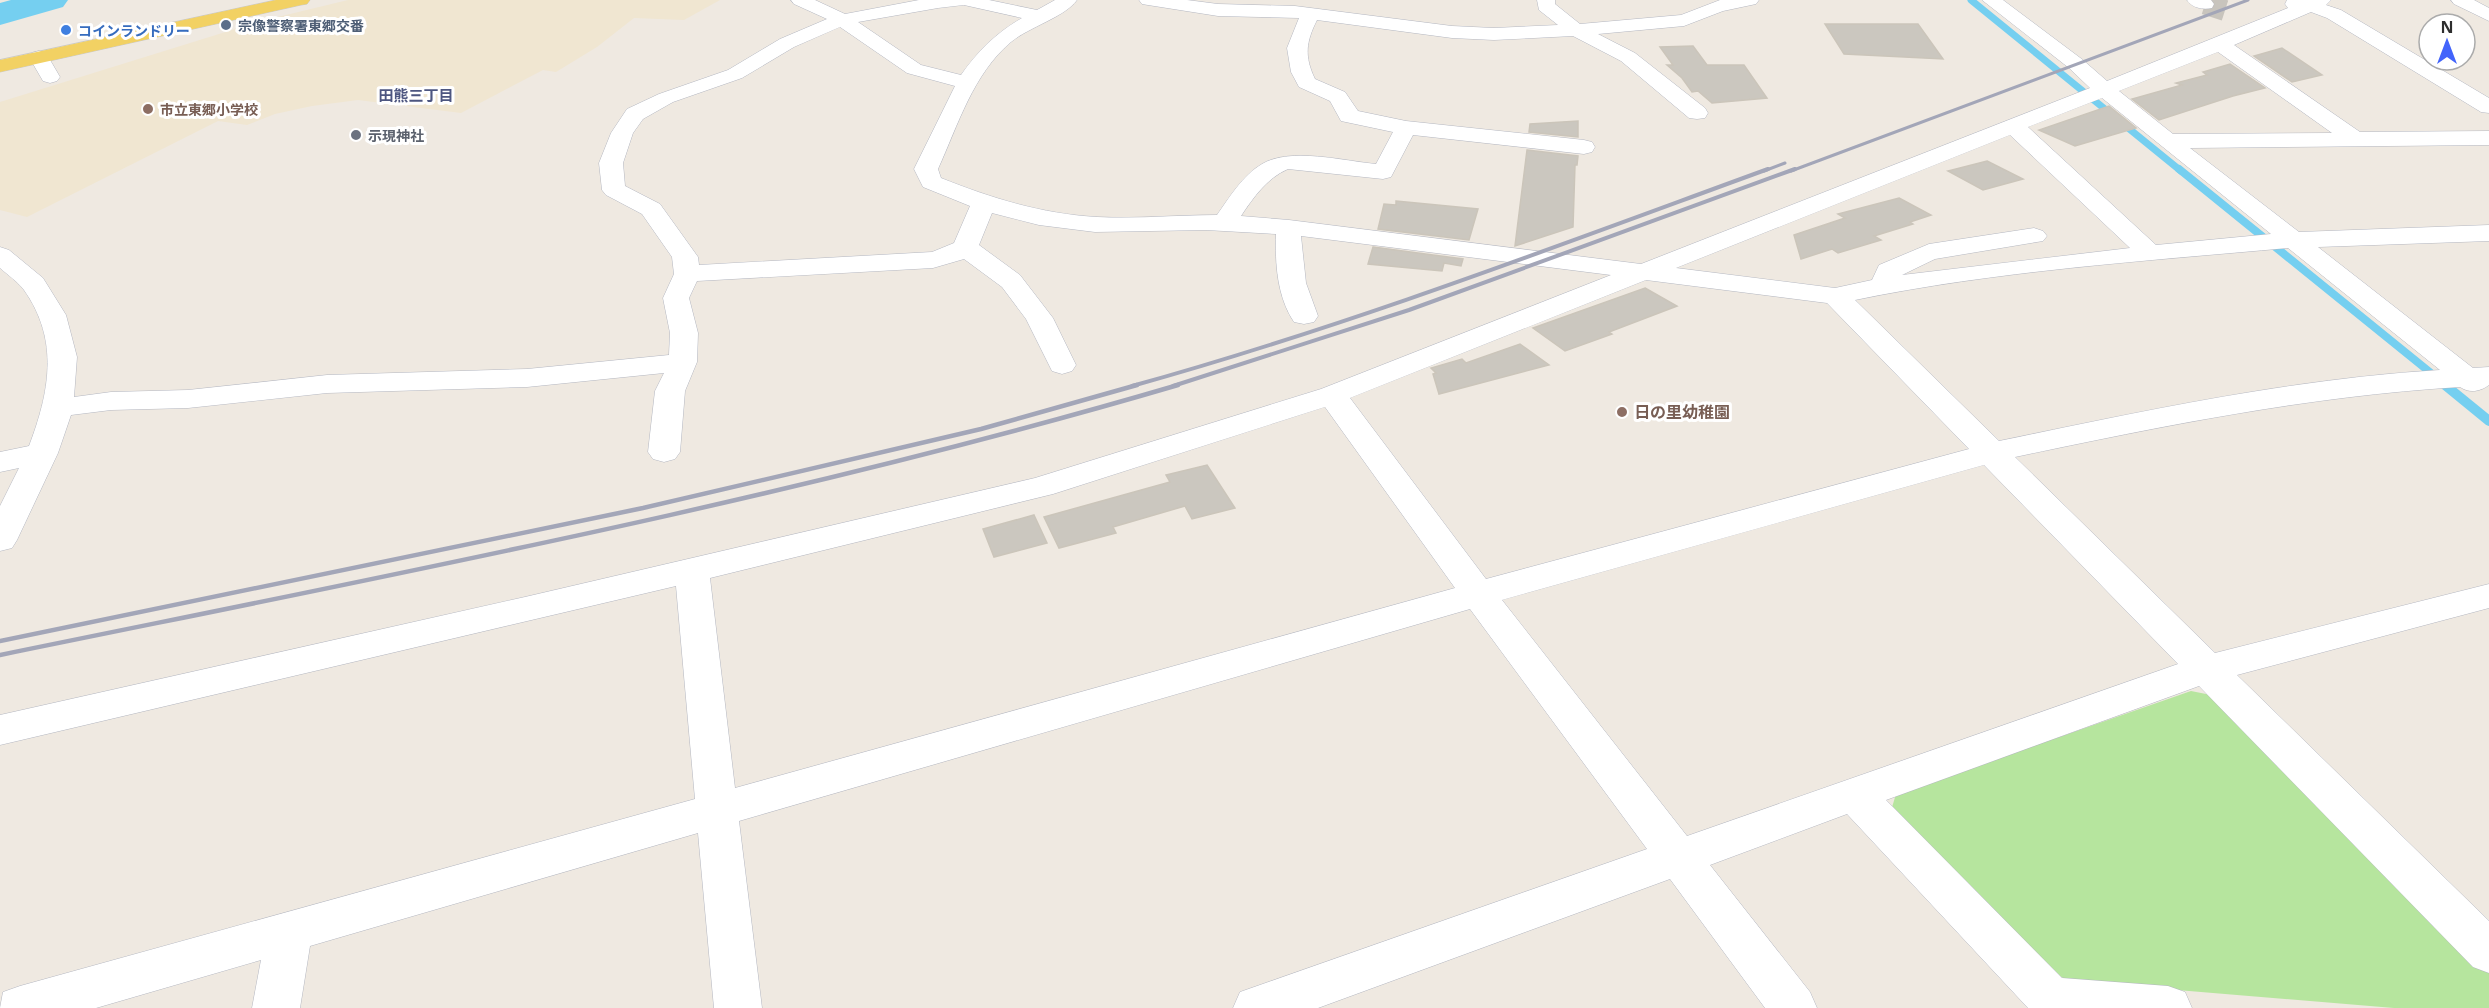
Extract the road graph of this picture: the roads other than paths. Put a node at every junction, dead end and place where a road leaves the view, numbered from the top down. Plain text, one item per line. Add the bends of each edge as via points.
1 (301, 0) edge
2 (800, 0) edge
3 (964, 0) edge
4 (1068, 0) edge
5 (1148, 0) edge
6 (1546, 0) edge
7 (1750, 0) edge
8 (1991, 0) edge
9 (2460, 0) edge
10 (2316, 3) edge
11 (1311, 14) junction
12 (2489, 15) edge
13 (1037, 16) junction
14 (841, 20) junction
15 (1576, 30) junction
16 (2220, 44) junction
17 (39, 57) junction
18 (0, 66) edge
19 (50, 77) dead end
20 (966, 83) junction
21 (2093, 93) junction
22 (2489, 107) edge
23 (1697, 113) dead end
24 (2013, 125) junction
25 (1406, 129) junction
26 (2489, 138) edge
27 (2355, 139) junction
28 (2168, 141) junction
29 (1584, 147) dead end
30 (983, 204) junction
31 (1224, 223) junction
32 (1289, 227) junction
33 (2489, 233) edge
34 (2034, 236) dead end
35 (2279, 241) junction
36 (965, 247) junction
37 (2150, 253) junction
38 (0, 255) edge
39 (1641, 273) junction
40 (687, 274) junction
41 (1884, 286) junction
42 (1835, 296) junction
43 (1304, 316) dead end
44 (683, 362) junction
45 (1062, 365) dead end
46 (2476, 382) edge
47 (1332, 395) junction
48 (58, 408) junction
49 (42, 453) junction
50 (664, 453) dead end
51 (1990, 453) junction
52 (0, 462) edge
53 (0, 540) edge
54 (692, 570) junction
55 (1478, 594) junction
56 (2489, 596) edge
57 (2205, 669) junction
58 (0, 730) edge
59 (1854, 794) junction
60 (716, 809) junction
61 (1677, 858) junction
62 (289, 932) junction
63 (2489, 952) edge
64 (20, 1008) edge
65 (276, 1008) edge
66 (738, 1008) edge
67 (1257, 1008) edge
68 (1793, 1008) edge
69 (2168, 1008) edge

1 - 17 main road
2 - 14 street
3 - 13 street
3 - 14 street
4 - 13 street
5 - 11 street via 1218,10
6 - 15 street via 1546,6
7 - 15 street via 1718,6 1684,20
8 - 21 street via 2076,64
9 - 12 street
10 - 16 street
10 - 16 street via 2242,16 2220,33
10 - 22 street
11 - 15 street via 1394,15 1452,32
11 - 25 street via 1295,46 1296,61 1306,82 1342,100 1348,116
13 - 20 street via 1004,38
14 - 20 street via 914,69
14 - 40 street via 787,43 735,74 666,98 635,114 622,133 611,162 614,190 651,209 685,257
15 - 23 street via 1628,57
16 - 21 street
16 - 27 street
17 - 18 main road
17 - 19 street
20 - 30 street via 927,169 931,182
21 - 24 street
21 - 28 street
24 - 37 street
24 - 39 street
25 - 29 street
25 - 31 street via 1383,172 1285,162 1256,181
26 - 27 street
27 - 28 street
28 - 35 street
30 - 31 street via 1077,223
30 - 36 street
31 - 32 street
32 - 39 street
32 - 43 street via 1288,264 1295,297
33 - 35 street
34 - 41 street via 1929,252 1888,271
35 - 37 street
35 - 46 street
36 - 40 street via 933,260
36 - 45 street via 1011,281 1040,318
37 - 41 street
38 - 48 street via 34,284 52,315 63,357
39 - 42 street
39 - 47 street
40 - 44 street via 676,298 684,333
41 - 42 street
42 - 51 street
44 - 48 street via 527,378 327,384
44 - 50 street via 670,392
46 - 51 street via 2424,380 2318,392 2168,416
47 - 54 street via 1042,487
47 - 55 street
48 - 49 street
49 - 52 street
49 - 53 street
51 - 55 street
51 - 57 street
54 - 58 street
54 - 60 street
55 - 60 street
55 - 61 street
56 - 57 street
57 - 59 street
57 - 63 street
59 - 61 street
59 - 69 street via 2051,999
60 - 62 street
60 - 66 street
61 - 67 street
61 - 68 street
62 - 64 street
62 - 65 street

